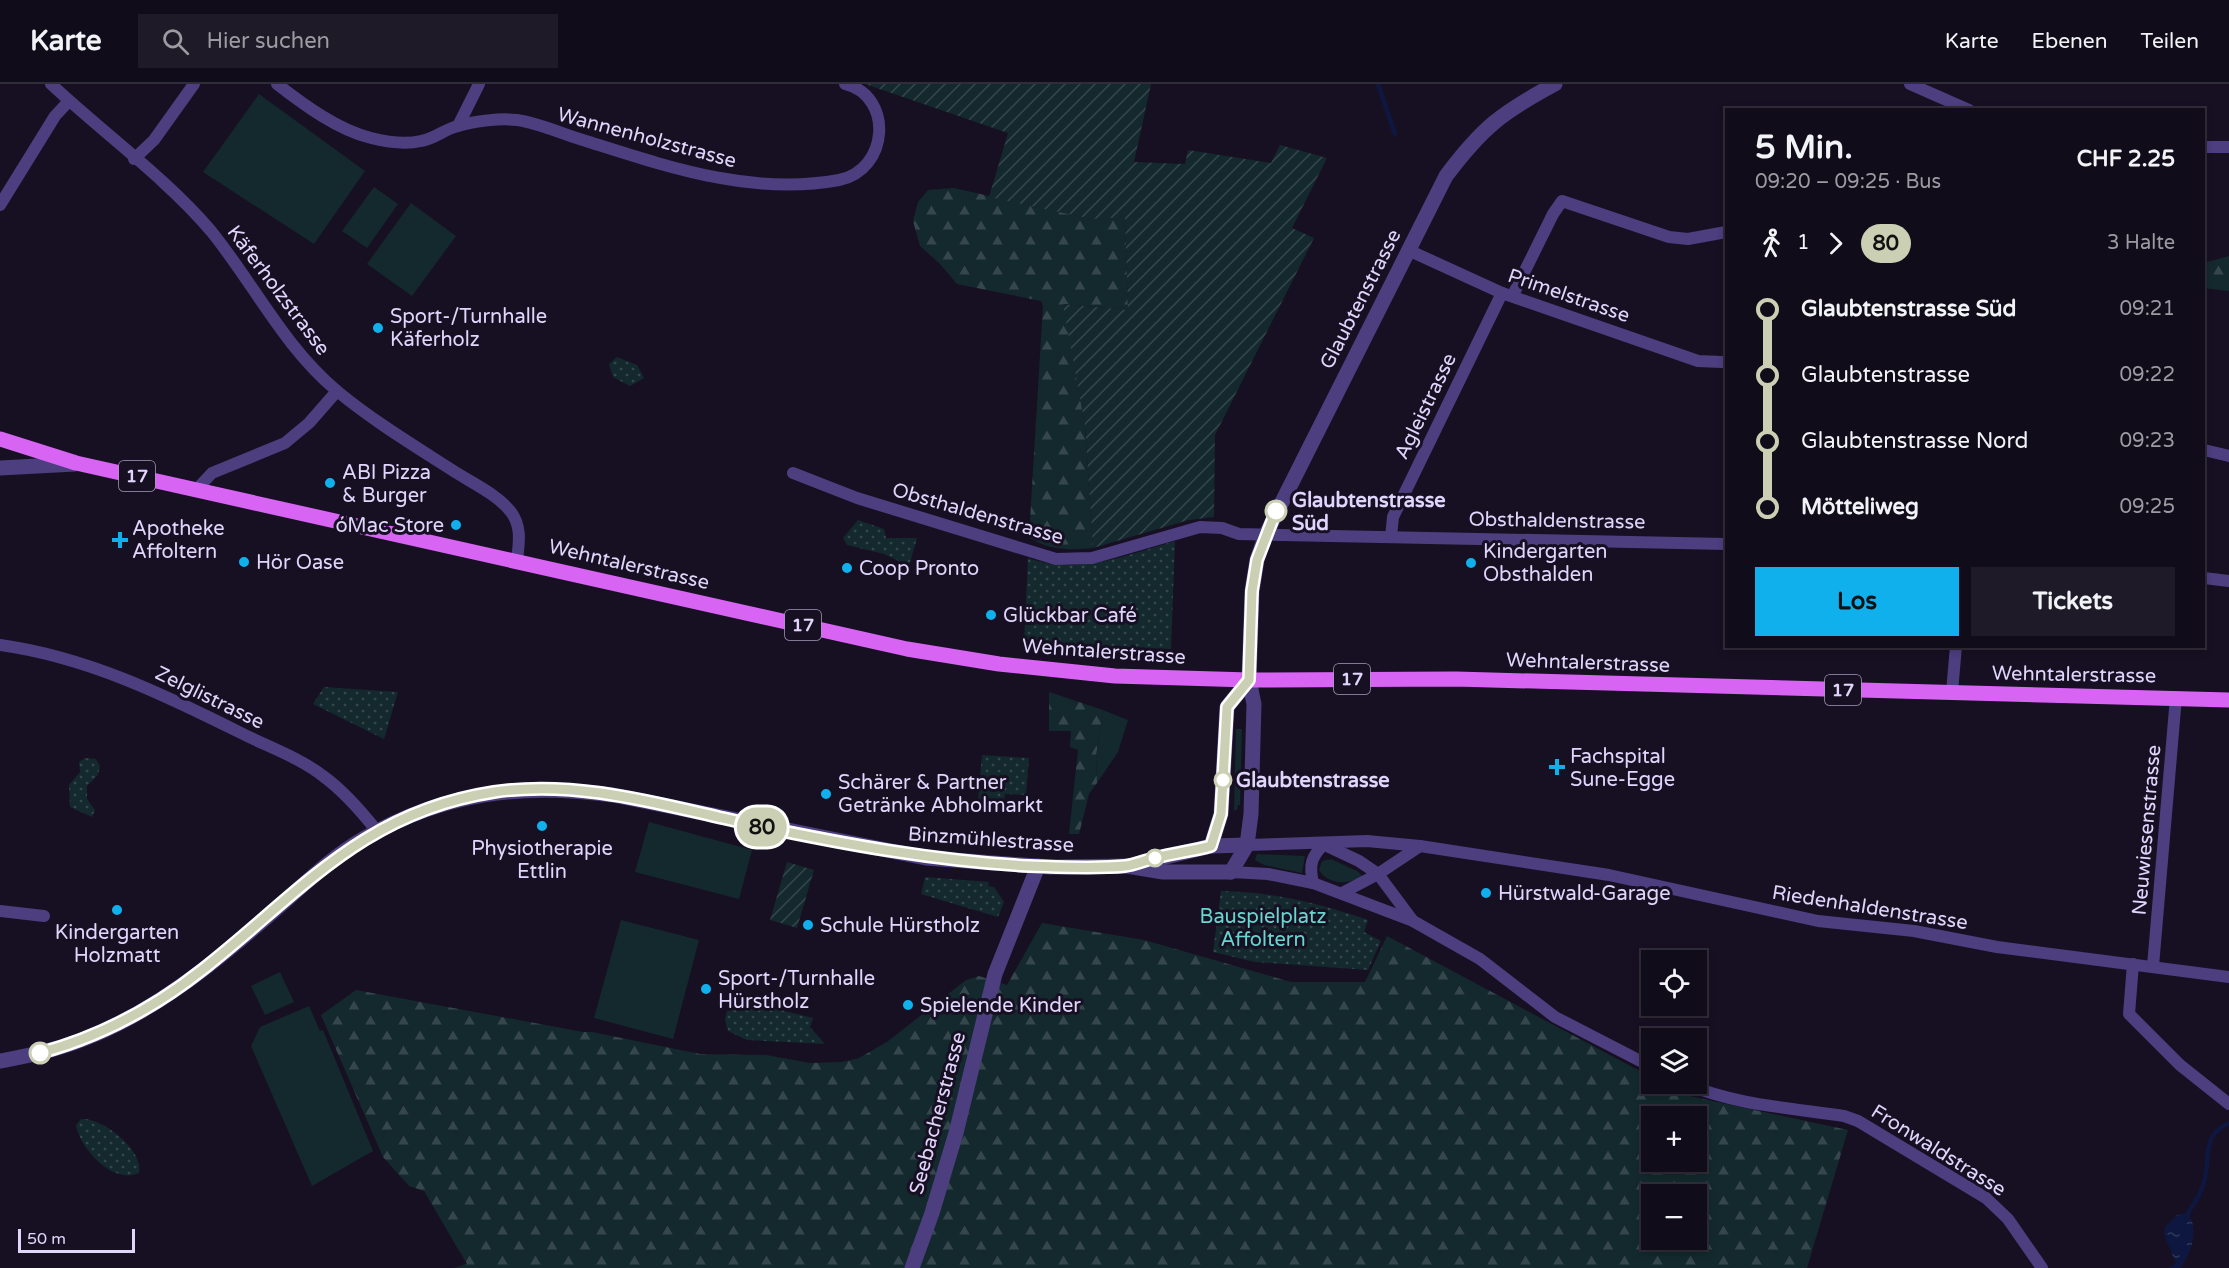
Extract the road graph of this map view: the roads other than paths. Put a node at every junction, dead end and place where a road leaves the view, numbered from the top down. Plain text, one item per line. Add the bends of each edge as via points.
1 (51, 84) edge
2 (194, 84) edge
3 (277, 84) edge
4 (479, 84) edge
5 (845, 84) edge
6 (1555, 84) edge
7 (1910, 84) edge
8 (69, 101) junction
9 (1964, 108) edge
10 (458, 126) junction
11 (2205, 147) edge
12 (2229, 147) edge
13 (134, 159) junction
14 (0, 205) edge
15 (1725, 232) edge
16 (1408, 250) junction
17 (1508, 294) junction
18 (1722, 362) dead end
19 (337, 391) junction
20 (0, 439) edge
21 (2205, 450) edge
22 (2229, 456) edge
23 (76, 464) junction
24 (0, 468) edge
25 (793, 473) dead end
26 (197, 489) junction
27 (1266, 534) junction
28 (1391, 537) junction
29 (1725, 544) edge
30 (517, 560) junction
31 (2205, 578) edge
32 (2229, 580) edge
33 (0, 645) edge
34 (1956, 648) edge
35 (1249, 680) junction
36 (1952, 692) junction
37 (2176, 697) junction
38 (2229, 700) edge
39 (377, 831) junction
40 (1324, 844) junction
41 (1247, 845) junction
42 (1211, 846) junction
43 (1420, 846) junction
44 (1038, 866) junction
45 (1128, 866) junction
46 (1231, 872) junction
47 (1378, 874) junction
48 (1313, 883) junction
49 (1344, 892) junction
50 (0, 911) edge
51 (44, 916) dead end
52 (1413, 921) junction
53 (2133, 964) junction
54 (2153, 966) junction
55 (2229, 977) edge
56 (0, 1061) edge
57 (1641, 1061) edge
58 (1707, 1092) edge
59 (2229, 1104) edge
60 (912, 1268) edge
61 (2042, 1268) edge

1 - 8 street, Käferholzstrasse
2 - 13 street via 154,140
3 - 10 street, Wannenholzstrasse via 320,113 369,137 400,143 422,141
4 - 10 street
5 - 10 street, Wannenholzstrasse via 864,95 873,106 881,133 869,163 840,180 740,183 672,168 517,120
6 - 16 street, Glaubtenstrasse via 1518,104 1473,140 1446,176
7 - 9 street
8 - 13 street, Käferholzstrasse
8 - 14 street via 55,116
11 - 12 street
13 - 19 street, Käferholzstrasse via 210,231 283,333
15 - 17 street, Agleistrasse via 1688,239 1669,237 1562,201
16 - 17 street, Primelstrasse
16 - 27 street, Glaubtenstrasse
17 - 18 street, Primelstrasse via 1698,361
17 - 28 street, Agleistrasse via 1393,517
19 - 26 street via 285,443 212,473
19 - 30 street, Käferholzstrasse via 500,501 512,513 520,535
20 - 23 main road, Wehntalerstrasse / 17
21 - 22 street
23 - 24 street
23 - 26 main road, Wehntalerstrasse / 17
25 - 27 street, Obsthaldenstrasse via 857,498 1056,559 1092,558 1200,527
26 - 30 main road, Wehntalerstrasse / 17
27 - 28 street, Obsthaldenstrasse
27 - 35 street, Glaubtenstrasse via 1252,591
28 - 29 street, Obsthaldenstrasse
30 - 35 main road, Wehntalerstrasse / 17 via 907,649 999,664 1115,676
31 - 32 street
33 - 39 street, Zelglistrasse via 93,667 197,711 321,774 344,792
34 - 36 street
35 - 36 main road, Wehntalerstrasse / 17 via 1456,680
35 - 41 street via 1254,704
35 - 42 street via 1227,707 1221,814
36 - 37 main road, Wehntalerstrasse / 17
37 - 38 main road, Wehntalerstrasse / 17
37 - 54 street, Neuwiesenstrasse
39 - 44 street, Binzmühlestrasse via 469,797 524,789 569,789 926,858
39 - 56 street, Binzmühlestrasse via 335,858 201,971 153,1004 92,1036
40 - 41 street, Riedenhaldenstrasse
40 - 43 street, Riedenhaldenstrasse via 1367,841
40 - 47 street
40 - 48 street via 1312,855
41 - 42 street, Binzmühlestrasse
41 - 46 street
42 - 45 street, Binzmühlestrasse
42 - 46 street
43 - 47 street
43 - 53 street, Riedenhaldenstrasse via 1609,876 1818,921
44 - 45 street, Binzmühlestrasse
44 - 60 street, Seebacherstrasse via 995,974 956,1133
45 - 46 street, Binzmühlestrasse via 1163,872
46 - 48 street
47 - 49 street
47 - 52 street
48 - 49 street
49 - 52 street via 1380,911
50 - 51 street
52 - 57 street via 1480,959 1555,1017
53 - 54 street, Riedenhaldenstrasse
53 - 59 street via 2129,1014 2180,1065
54 - 55 street, Riedenhaldenstrasse
58 - 61 street, Fronwaldstrasse via 1858,1121 1986,1198 2008,1220

